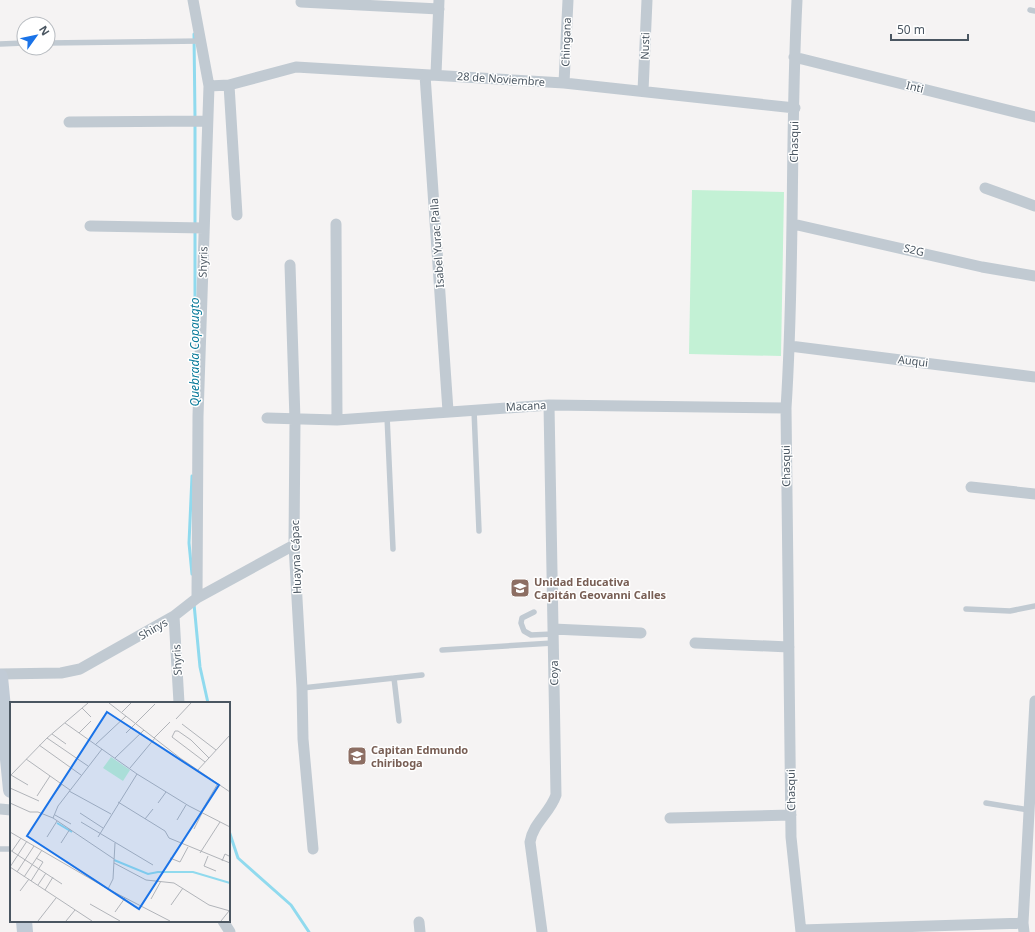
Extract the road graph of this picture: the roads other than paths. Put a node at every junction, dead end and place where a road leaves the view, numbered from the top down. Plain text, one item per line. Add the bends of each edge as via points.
1 (193, 0) edge
2 (568, 0) edge
3 (647, 0) edge
4 (797, 0) edge
5 (301, 2) dead end
6 (439, 5) edge
7 (201, 42) junction
8 (16, 43) edge
9 (56, 43) edge
10 (0, 44) edge
11 (794, 57) junction
12 (431, 75) junction
13 (564, 83) junction
14 (229, 85) junction
15 (209, 86) junction
16 (643, 91) junction
17 (795, 108) junction
18 (1035, 117) edge
19 (206, 121) junction
20 (69, 122) dead end
21 (985, 188) dead end
22 (1035, 206) edge
23 (237, 215) dead end
24 (336, 224) dead end
25 (793, 224) junction
26 (90, 226) dead end
27 (204, 228) junction
28 (290, 265) dead end
29 (1035, 276) edge
30 (790, 346) junction
31 (1035, 377) edge
32 (549, 405) junction
33 (786, 408) junction
34 (474, 409) junction
35 (448, 411) junction
36 (387, 416) junction
37 (267, 418) dead end
38 (295, 420) junction
39 (337, 420) junction
40 (971, 487) dead end
41 (1035, 494) edge
42 (479, 531) dead end
43 (294, 545) junction
44 (393, 549) dead end
45 (197, 598) junction
46 (1035, 606) edge
47 (966, 609) dead end
48 (534, 612) dead end
49 (174, 616) junction
50 (641, 633) dead end
51 (553, 635) junction
52 (695, 643) dead end
53 (789, 647) junction
54 (442, 650) dead end
55 (422, 675) dead end
56 (0, 676) edge
57 (394, 678) junction
58 (302, 688) junction
59 (1035, 701) edge
60 (179, 702) edge
61 (399, 721) dead end
62 (1034, 750) edge
63 (10, 780) edge
64 (986, 803) dead end
65 (0, 809) edge
66 (10, 810) edge
67 (1029, 810) junction
68 (791, 816) junction
69 (670, 818) dead end
70 (314, 849) dead end
71 (24, 922) edge
72 (224, 922) edge
73 (1023, 927) edge
74 (801, 931) edge
75 (25, 932) edge
76 (230, 932) edge
77 (542, 932) edge

1 - 7 street, Shyris
2 - 13 street, Chingana
3 - 16 street, Nusti
4 - 11 street, Chasqui
5 - 6 street
6 - 12 street, Isabel Yurac Palla
7 - 9 lane
7 - 15 street, Shyris
8 - 10 lane
11 - 17 street, Chasqui
11 - 18 street, Inti
12 - 13 street, 28 de Noviembre
12 - 14 street, 28 de Noviembre via 296,67
12 - 35 street, Isabel Yurac Palla
13 - 16 street, 28 de Noviembre
14 - 15 street, 28 de Noviembre
14 - 23 street
15 - 19 street, Shyris
16 - 17 street, 28 de Noviembre
17 - 25 street, Chasqui
19 - 20 street
19 - 27 street, Shyris
21 - 22 street
24 - 39 street
25 - 29 street, S2G
25 - 30 street, Chasqui
26 - 27 street
27 - 45 street, Shyris via 198,416
28 - 38 street, Huayna Cápac
30 - 31 street, Auqui
30 - 33 street, Chasqui
32 - 33 street, Macana
32 - 34 street, Macana
32 - 51 street, Coya
33 - 53 street, Chasqui
34 - 35 street, Macana
34 - 42 lane
35 - 36 street, Macana
36 - 39 street, Macana
36 - 44 lane
37 - 38 street, Macana
38 - 39 street, Macana
38 - 43 street, Huayna Cápac
40 - 41 street
43 - 45 street, Shirys
43 - 58 street, Huayna Cápac
45 - 49 street, Shirys
46 - 47 lane via 1010,611
48 - 51 lane via 522,618 524,632 531,635
49 - 56 street, Shirys via 80,669 61,673
49 - 60 street, Shyris
50 - 51 street
51 - 54 lane
51 - 77 street, Coya via 556,794 550,809 532,831 530,842
52 - 53 street
53 - 68 street, Chasqui
55 - 57 lane
56 - 63 street
57 - 58 lane
57 - 61 lane
58 - 70 street, Huayna Cápac via 303,739
59 - 62 street
62 - 67 street
64 - 67 lane
65 - 66 street
67 - 73 street
68 - 69 street
68 - 74 street, Chasqui
71 - 75 street
72 - 76 street
73 - 74 street

